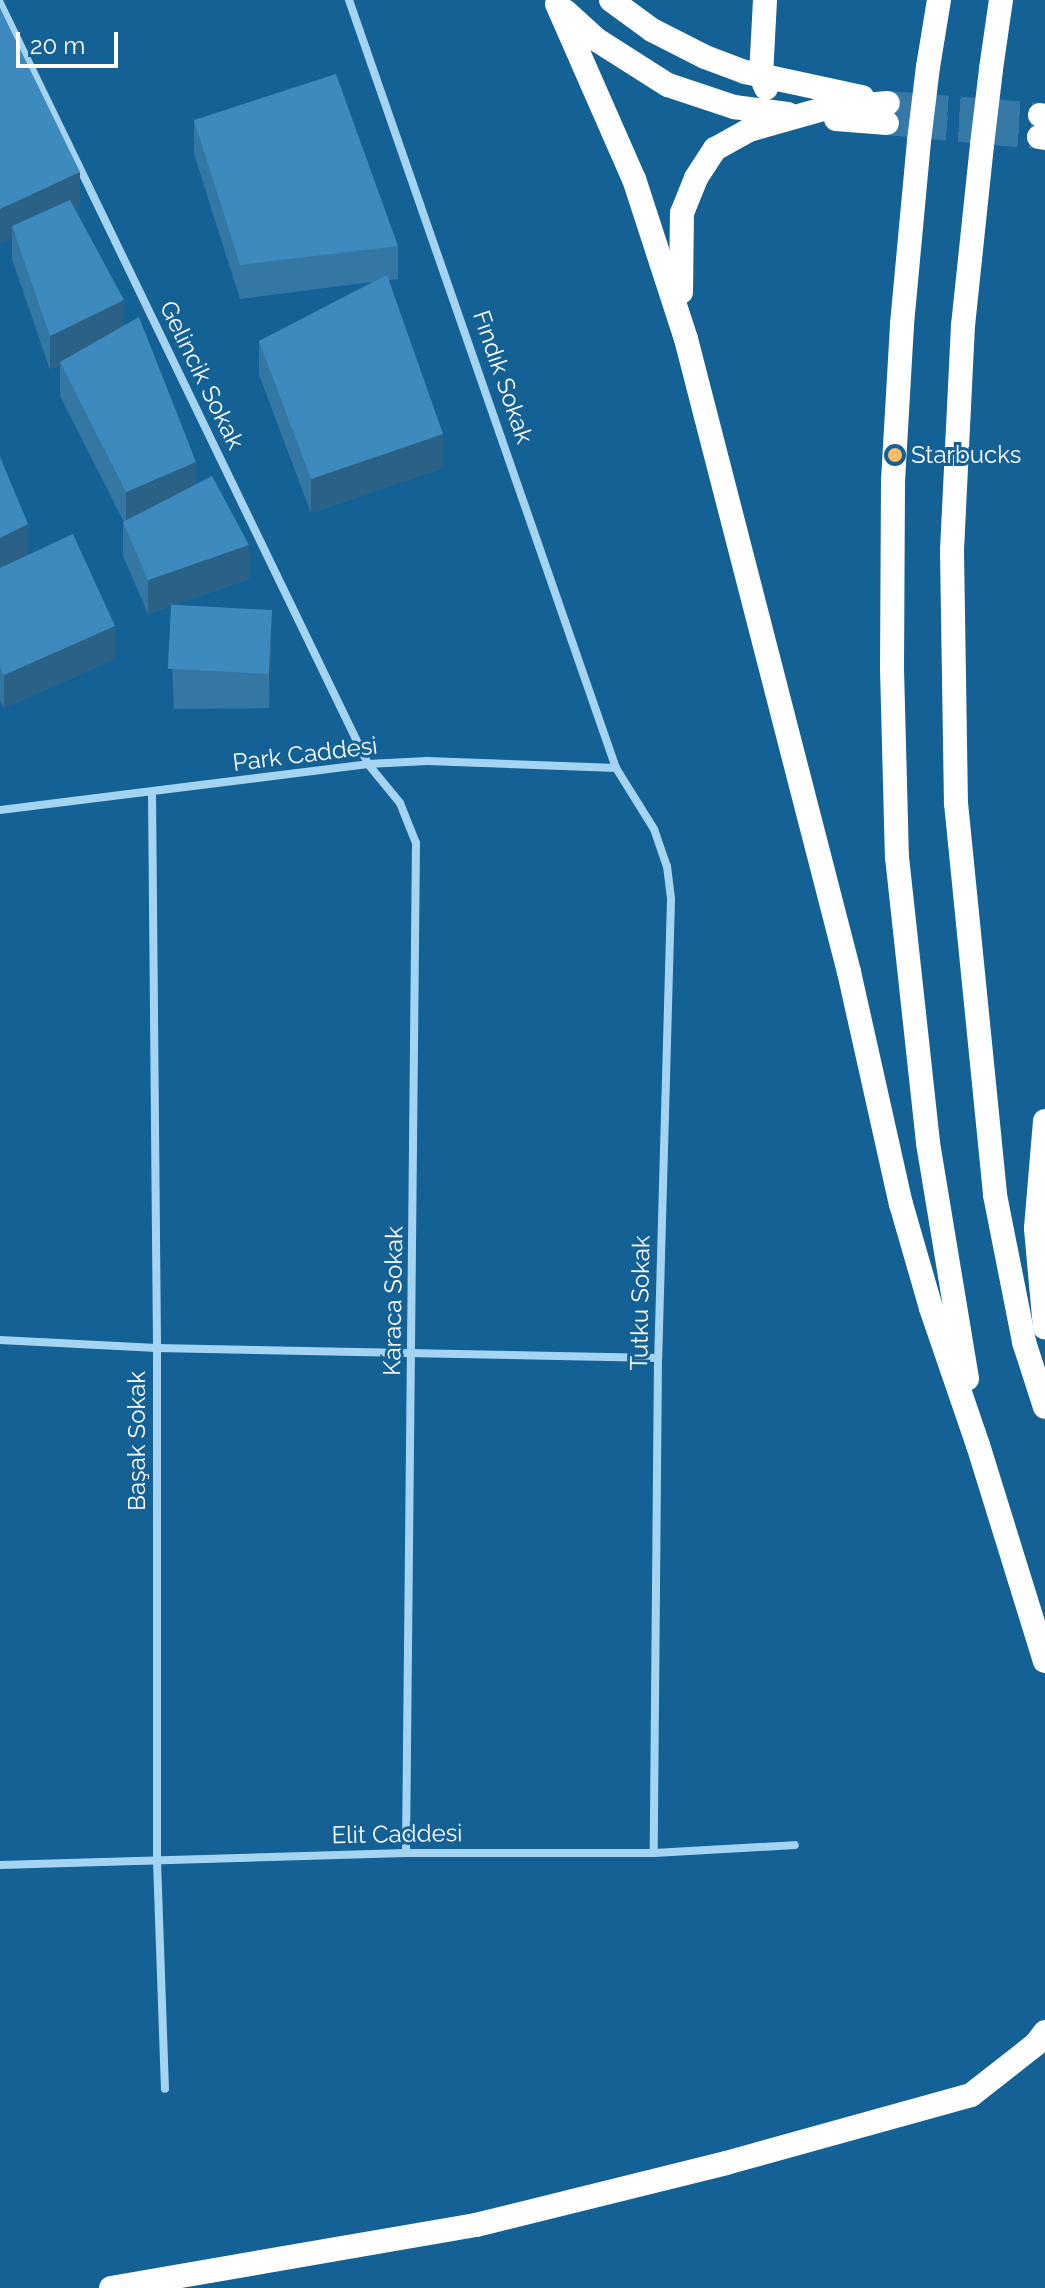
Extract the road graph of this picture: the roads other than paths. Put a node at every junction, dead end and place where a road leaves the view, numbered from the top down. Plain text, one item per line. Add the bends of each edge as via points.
1 (349, 0) edge
2 (611, 0) edge
3 (765, 0) edge
4 (939, 0) edge
5 (1001, 0) edge
6 (0, 3) edge
7 (761, 76) junction
8 (798, 116) junction
9 (686, 339) junction
10 (368, 764) junction
11 (616, 768) junction
12 (152, 794) junction
13 (1, 807) edge
14 (1045, 1121) edge
15 (1045, 1328) edge
16 (0, 1340) edge
17 (157, 1348) junction
18 (412, 1353) junction
19 (658, 1358) junction
20 (1045, 1407) edge
21 (978, 1445) junction
22 (1045, 1661) edge
23 (795, 1845) dead end
24 (406, 1853) junction
25 (654, 1853) junction
26 (157, 1861) junction
27 (0, 1865) edge
28 (1045, 2032) edge
29 (165, 2089) dead end
30 (111, 2288) edge

1 - 11 street, Fındık Sokak
2 - 7 highway via 665,37
3 - 7 highway
4 - 21 highway, bridge via 919,141 893,480 897,857 928,1143
5 - 20 highway, bridge via 963,325 953,536 956,803 995,1195 1024,1342
6 - 10 street, Gelincik Sokak
7 - 8 highway via 775,99
7 - 8 highway via 888,113 827,108
8 - 9 highway via 749,130 715,149 696,178 682,213 679,274
8 - 9 highway via 734,107 668,85 597,40 557,4 634,179
9 - 21 highway via 849,972 901,1204
10 - 11 street, Park Caddesi
10 - 12 street, Park Caddesi
10 - 18 street, Karaca Sokak via 400,803 416,843
11 - 19 street, Tutku Sokak via 654,829 671,899
12 - 13 street, Park Caddesi
12 - 17 street, Başak Sokak
14 - 15 highway via 1036,1229
16 - 17 street
17 - 18 street
17 - 26 street, Başak Sokak
18 - 19 street
18 - 24 street, Karaca Sokak
19 - 25 street, Tutku Sokak
21 - 22 highway
23 - 25 street, Elit Caddesi
24 - 25 street, Elit Caddesi
24 - 26 street, Elit Caddesi
26 - 27 street, Elit Caddesi
26 - 29 street, Başak Sokak
28 - 30 highway via 971,2095 726,2163 476,2225

